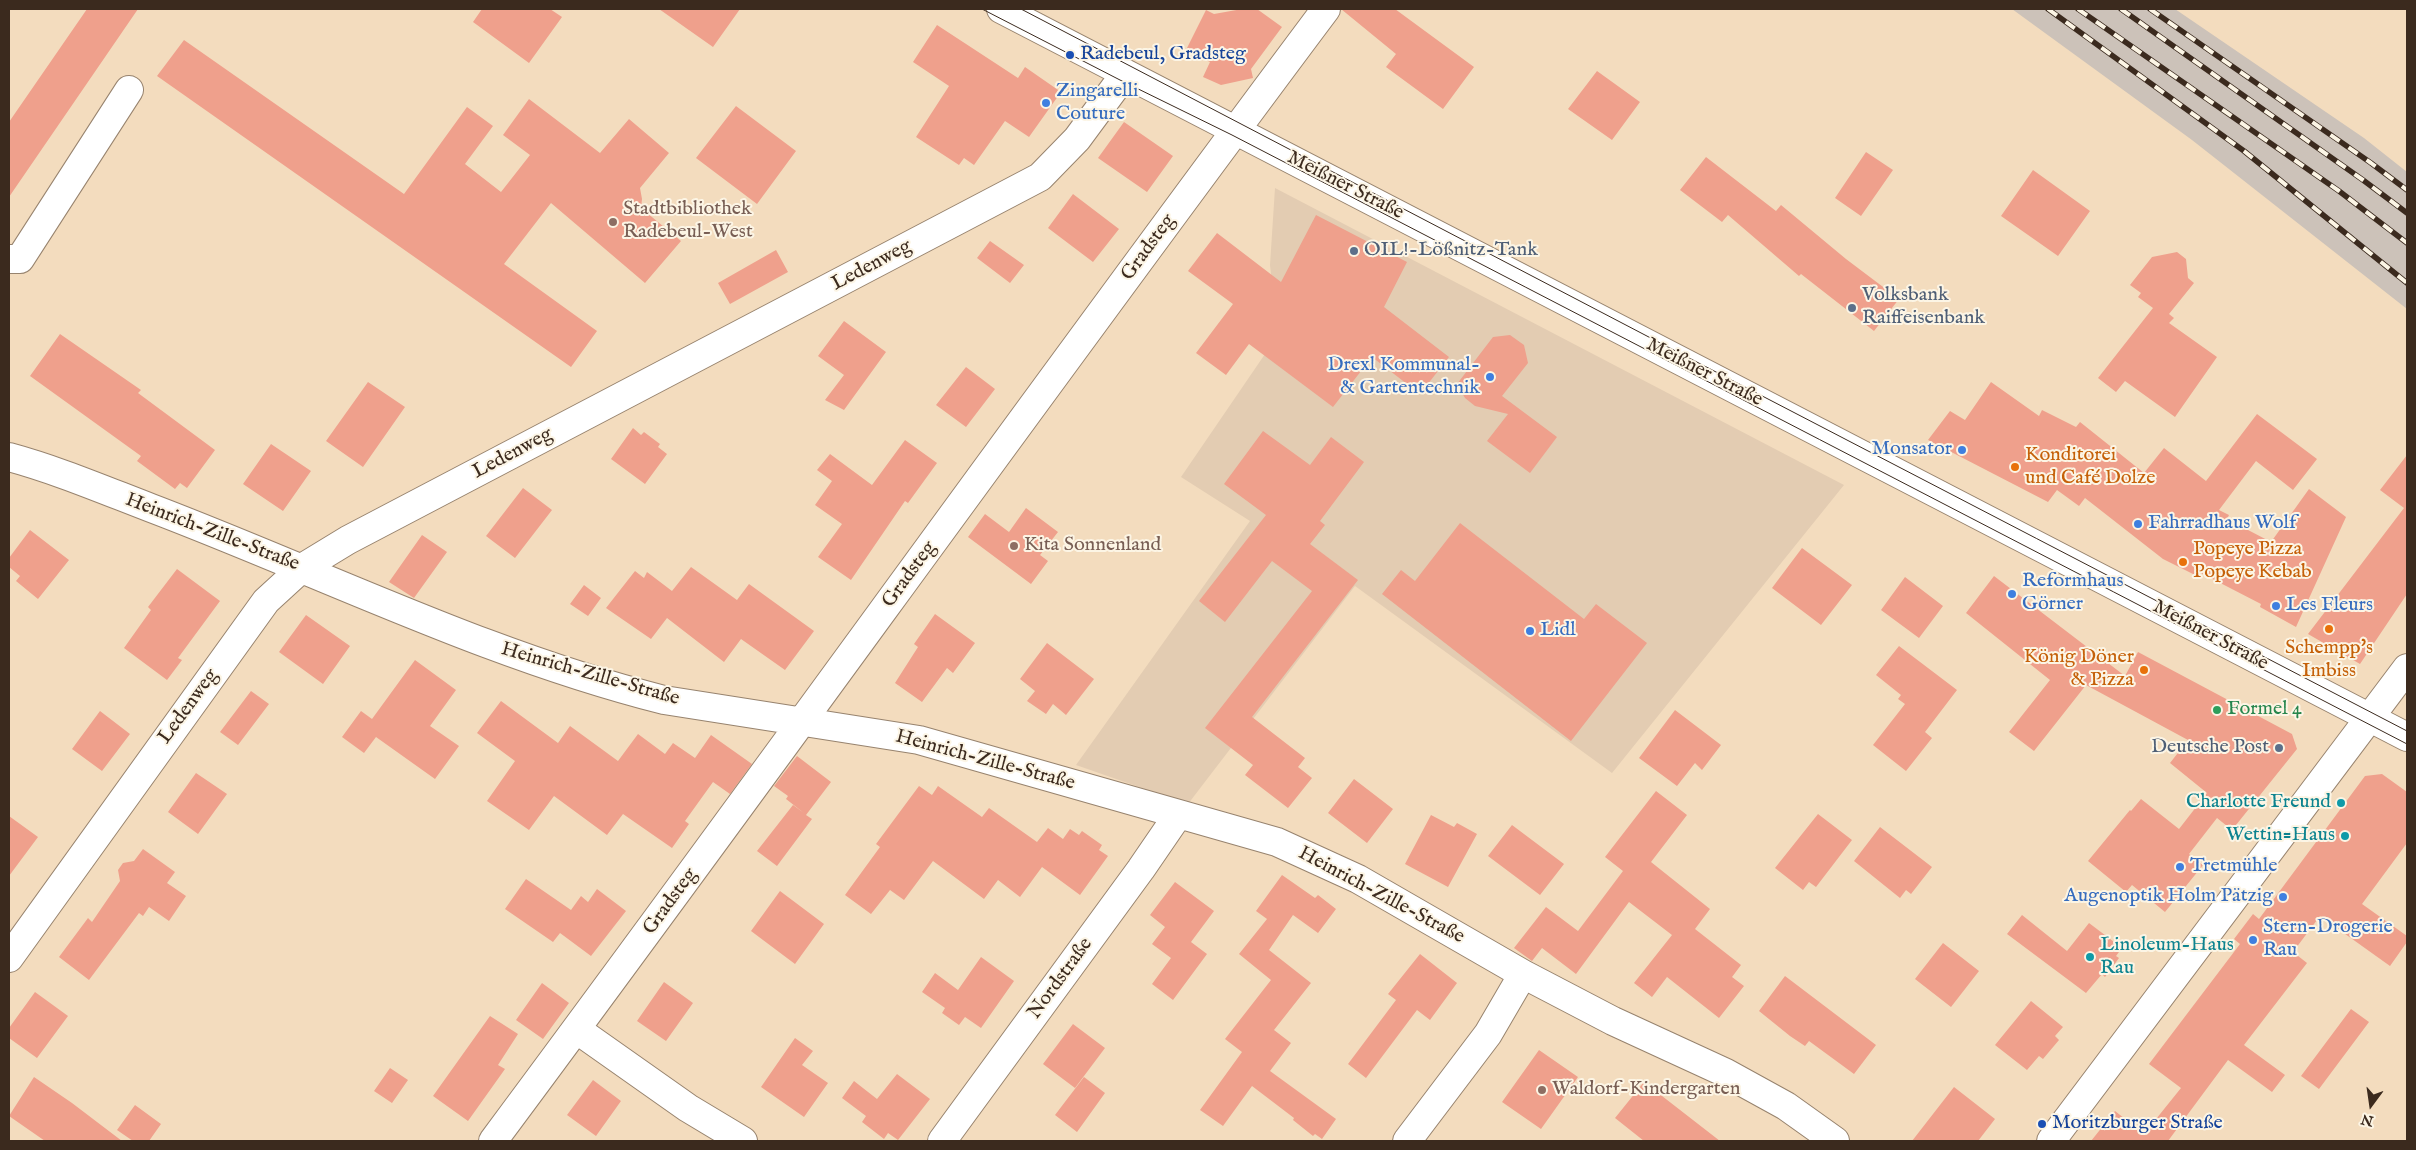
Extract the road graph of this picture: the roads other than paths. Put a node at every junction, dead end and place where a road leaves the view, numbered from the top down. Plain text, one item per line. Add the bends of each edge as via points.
1 (1001, 9) edge
2 (1326, 9) edge
3 (1126, 74) junction
4 (129, 90) dead end
5 (1236, 129) junction
6 (9, 259) edge
7 (9, 457) edge
8 (302, 568) junction
9 (2407, 668) edge
10 (2369, 718) junction
11 (804, 721) junction
12 (2407, 738) edge
13 (1178, 814) junction
14 (9, 958) edge
15 (1523, 974) junction
16 (576, 1030) junction
17 (494, 1141) edge
18 (743, 1141) edge
19 (942, 1141) edge
20 (1406, 1141) edge
21 (1835, 1141) edge
22 (2051, 1141) edge

1 - 3 street, Meißner Straße
2 - 5 street, Gradsteg
3 - 5 street, Meißner Straße
3 - 8 street, Ledenweg via 1077,139 1040,177 348,540
4 - 6 street via 20,259
5 - 10 street, Meißner Straße
5 - 11 street, Gradsteg
7 - 8 street, Heinrich-Zille-Straße via 52,470
8 - 11 street, Heinrich-Zille-Straße via 501,651 639,694
8 - 14 street, Ledenweg via 266,601
9 - 10 street
10 - 12 street, Meißner Straße
10 - 22 street
11 - 13 street, Heinrich-Zille-Straße via 919,740
11 - 16 street, Gradsteg
13 - 15 street, Heinrich-Zille-Straße via 1277,842 1358,879
13 - 19 street, Nordstraße via 1142,869
15 - 20 street via 1488,1034
15 - 21 street, Heinrich-Zille-Straße via 1612,1021 1734,1078 1786,1106
16 - 17 street, Gradsteg
16 - 18 street via 688,1108

